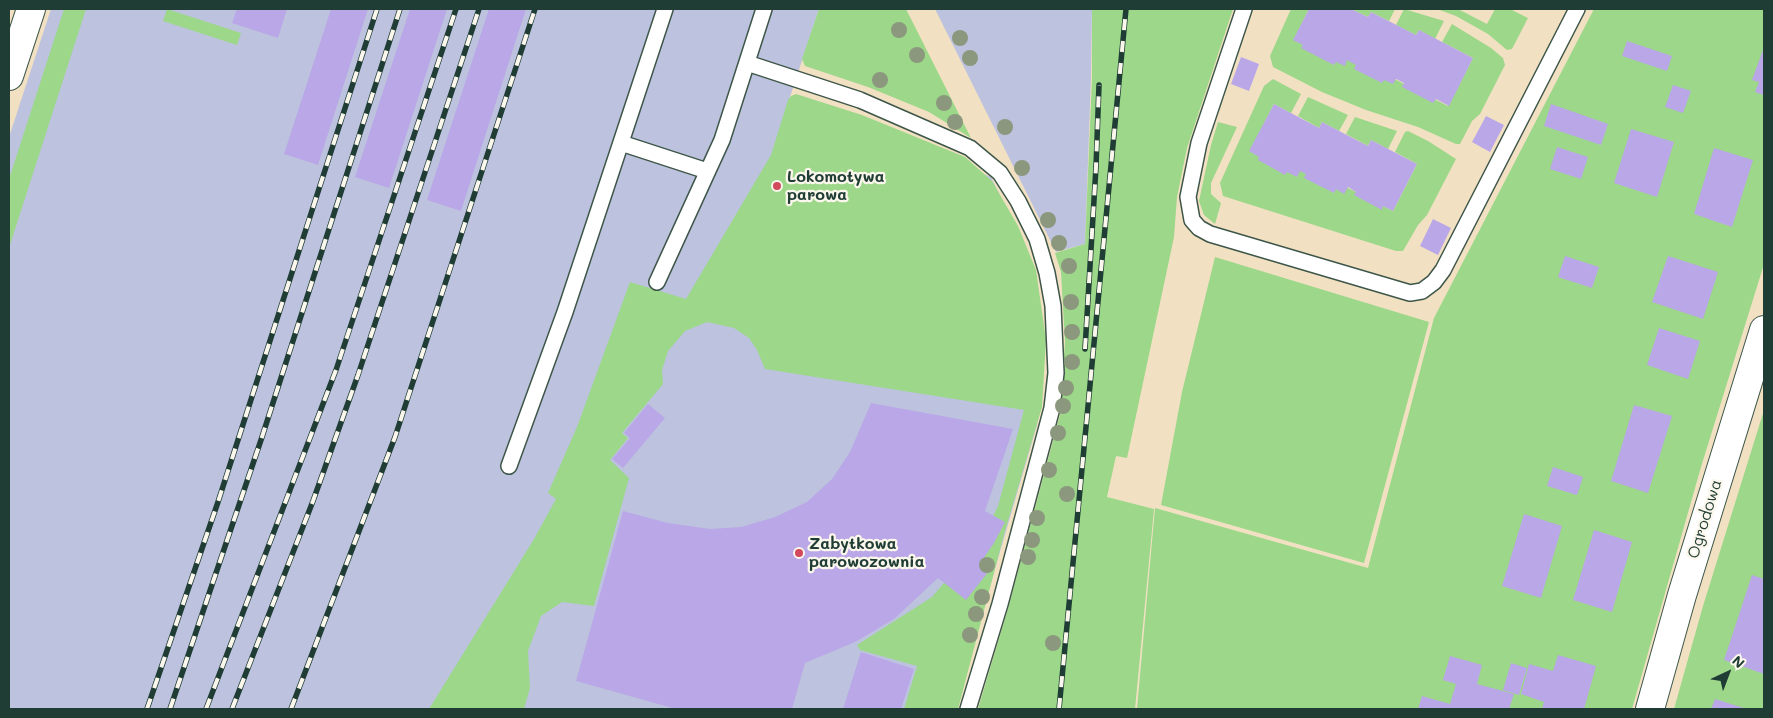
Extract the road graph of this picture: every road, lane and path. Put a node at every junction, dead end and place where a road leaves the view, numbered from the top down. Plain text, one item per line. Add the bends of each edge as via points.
1 (665, 9) edge
2 (764, 9) edge
3 (1244, 9) edge
4 (1577, 9) edge
5 (24, 11) edge
6 (747, 63) junction
7 (10, 69) edge
8 (621, 143) junction
9 (707, 172) junction
10 (657, 282) dead end
11 (1764, 330) edge
12 (508, 466) dead end
13 (968, 709) edge
14 (1650, 709) edge

1 - 8 lane
2 - 6 lane
3 - 4 lane via 1198,143 1188,198 1192,220 1210,234 1410,293 1422,291 1443,270
5 - 7 street
6 - 9 lane via 722,140
6 - 13 lane via 860,100 970,148 1000,173 1037,239 1048,273 1053,306 1056,373 1052,408 1000,604
8 - 9 lane
8 - 12 lane via 562,321
9 - 10 lane
11 - 14 street, Ogrodowa

